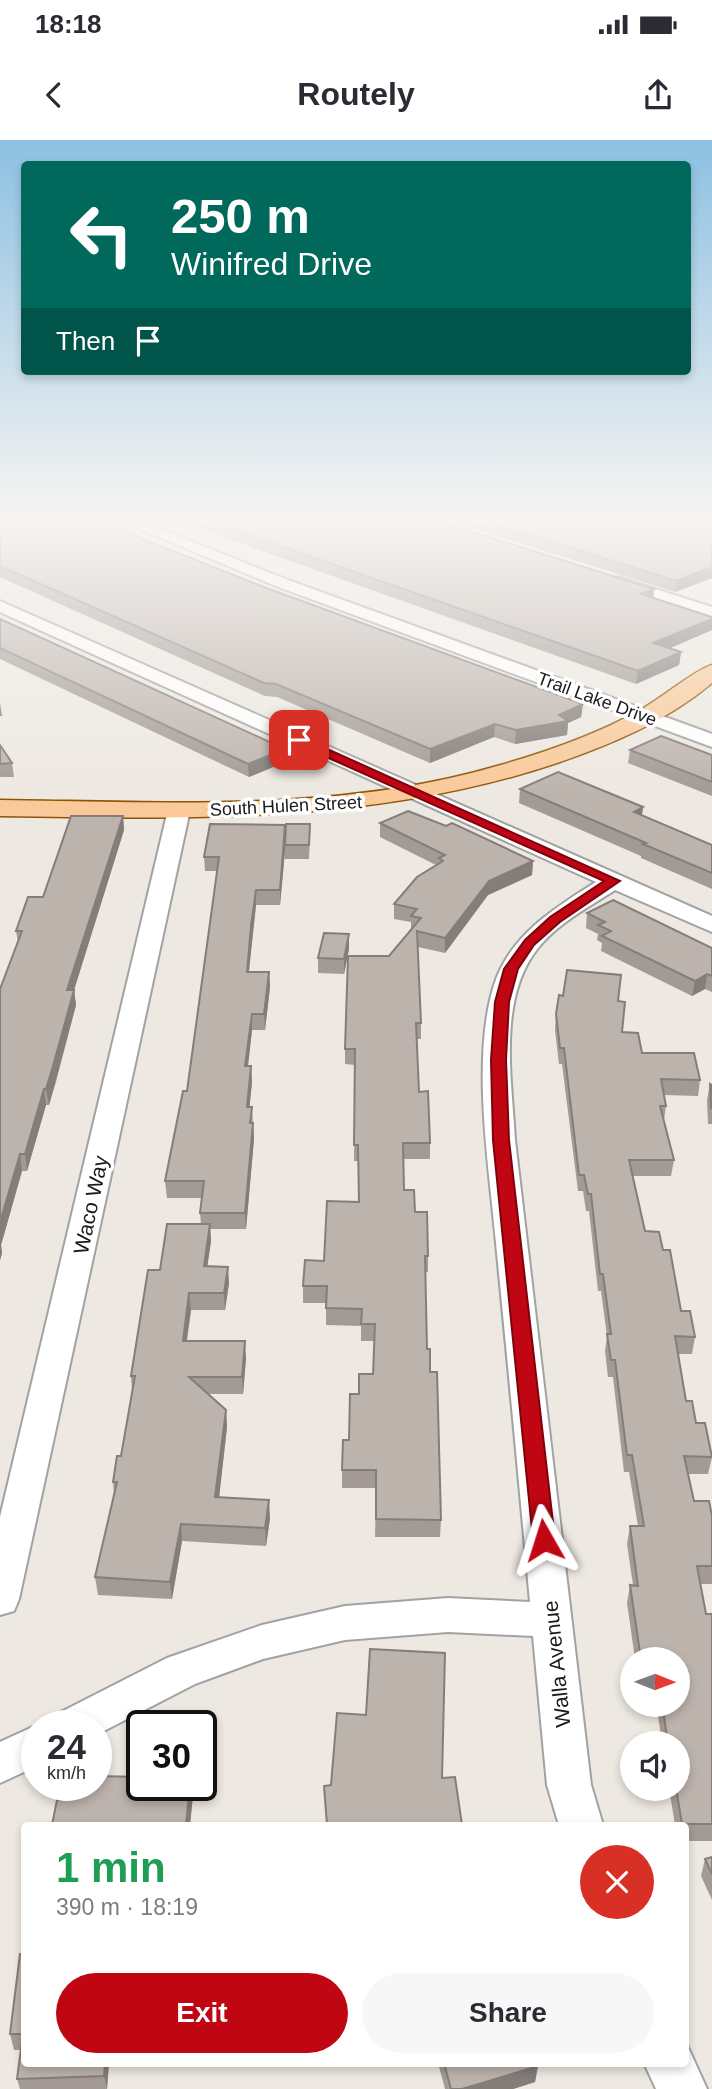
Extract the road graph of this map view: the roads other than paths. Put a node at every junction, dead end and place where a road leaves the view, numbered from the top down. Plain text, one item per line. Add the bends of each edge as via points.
1 (15, 613) edge
2 (363, 613) edge
3 (712, 672) edge
4 (646, 717) junction
5 (712, 741) edge
6 (418, 794) junction
7 (0, 808) edge
8 (180, 810) junction
9 (613, 881) junction
10 (712, 925) edge
11 (0, 1600) edge
12 (553, 1620) junction
13 (105, 1710) edge
14 (21, 1752) edge
15 (0, 1763) edge
16 (580, 1822) edge
17 (671, 2067) edge
18 (682, 2089) edge

1 - 6 street
2 - 4 street, Trail Lake Drive
3 - 4 main road, South Hulen Street
4 - 5 street, Trail Lake Drive
4 - 6 main road, South Hulen Street via 540,763
6 - 8 main road, South Hulen Street via 337,804
6 - 9 street
7 - 8 main road, South Hulen Street
8 - 11 street, Waco Way
9 - 10 street
9 - 12 street, Walla Avenue via 555,919 529,943 511,969 502,1002 498,1060 501,1140
12 - 13 street via 448,1615 345,1623 262,1642 181,1671
12 - 16 street, Walla Avenue via 569,1785
14 - 15 street
17 - 18 street

